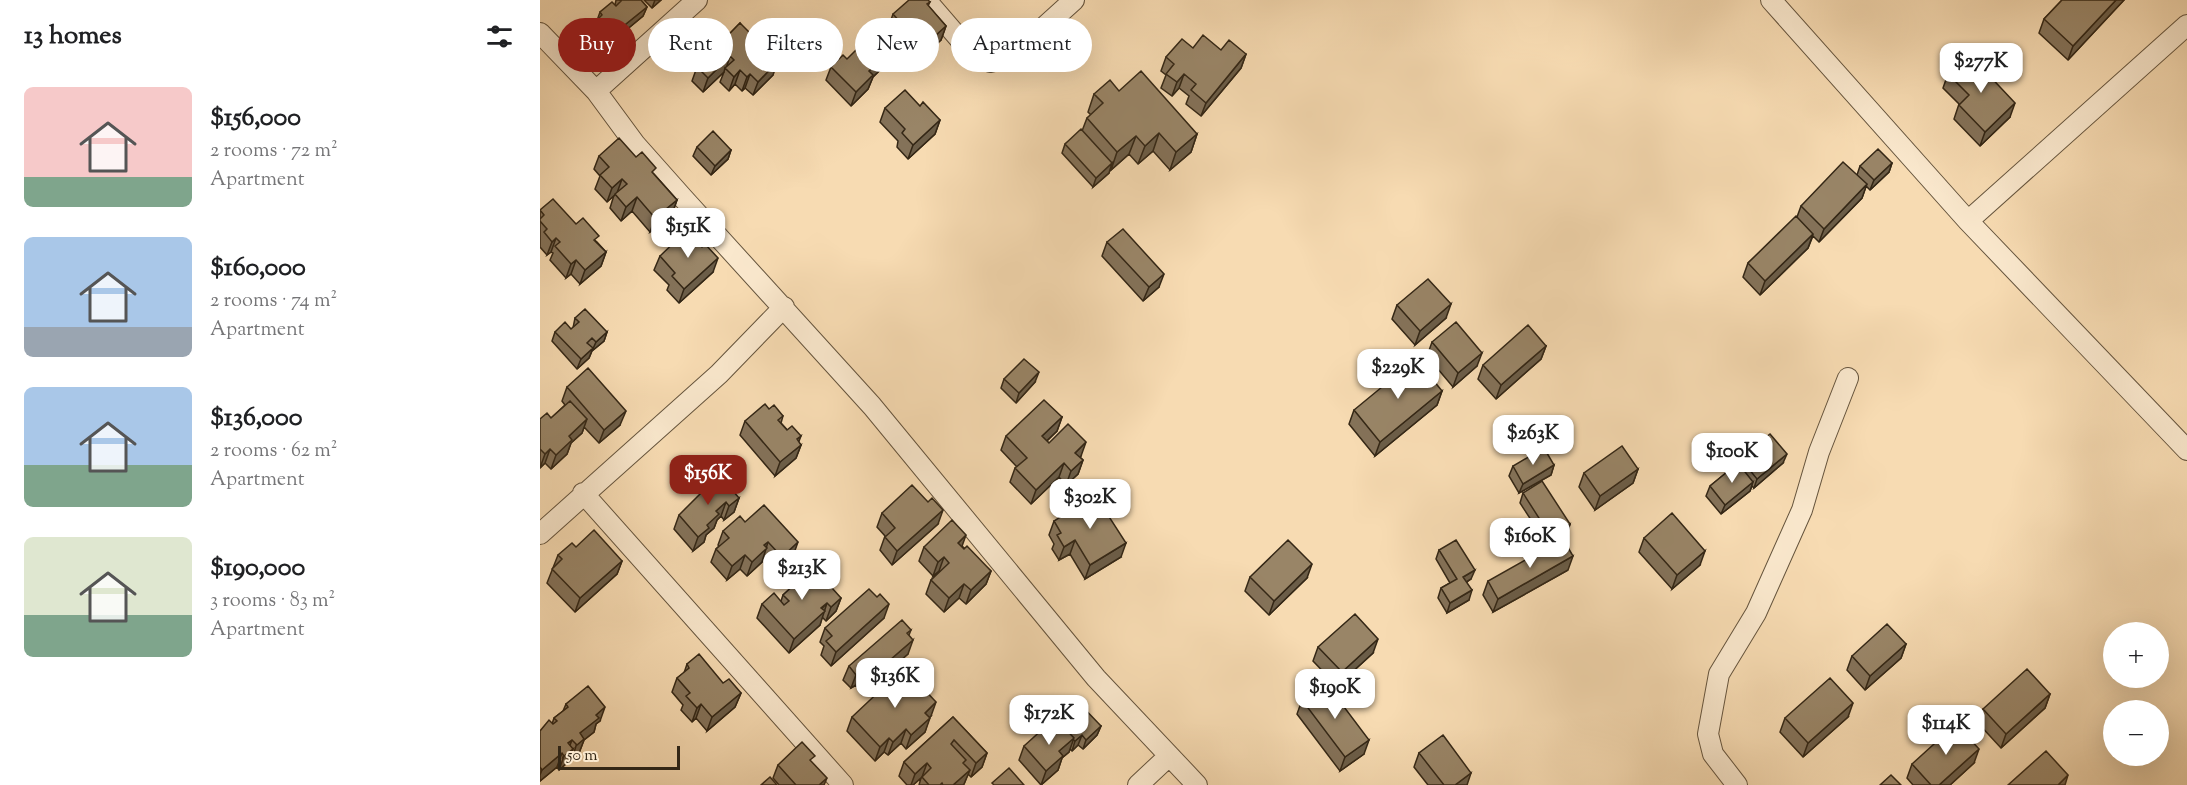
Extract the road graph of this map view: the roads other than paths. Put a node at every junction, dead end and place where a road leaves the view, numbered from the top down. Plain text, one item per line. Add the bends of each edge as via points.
1 (697, 0) edge
2 (926, 0) edge
3 (1074, 0) edge
4 (1771, 0) edge
5 (2187, 25) edge
6 (540, 33) edge
7 (596, 92) junction
8 (1968, 221) junction
9 (784, 307) junction
10 (1848, 378) dead end
11 (2187, 450) edge
12 (583, 493) junction
13 (540, 534) edge
14 (1169, 756) junction
15 (843, 785) edge
16 (1138, 785) edge
17 (1197, 785) edge
18 (1737, 785) edge

1 - 7 street
2 - 3 street via 969,50 990,62 1011,57
4 - 8 street
5 - 8 street
6 - 7 street
7 - 9 street via 642,152
8 - 11 street
9 - 12 street via 719,374
9 - 14 street via 872,406 1096,678
10 - 18 street via 1819,452 1802,510 1756,613 1719,674 1708,734 1713,754
12 - 13 street
12 - 15 street
14 - 16 street
14 - 17 street

